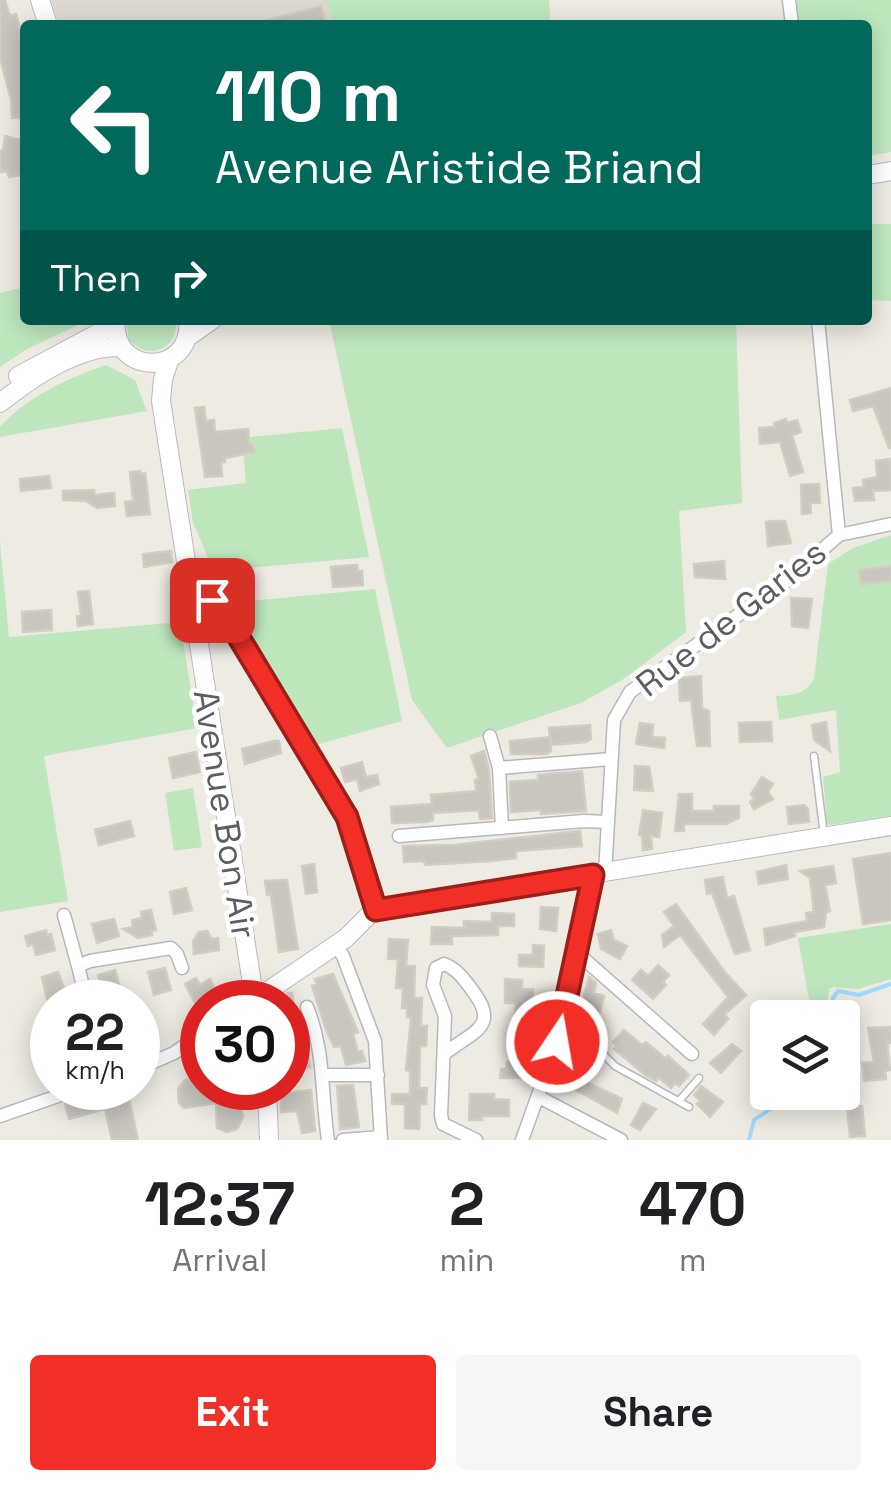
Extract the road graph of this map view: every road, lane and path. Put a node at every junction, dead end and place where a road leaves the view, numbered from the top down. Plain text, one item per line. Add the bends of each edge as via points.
1 (109, 325) edge
2 (116, 325) edge
3 (818, 325) edge
4 (188, 328) edge
5 (129, 353) junction
6 (170, 358) junction
7 (0, 388) edge
8 (161, 401) junction
9 (0, 403) edge
10 (891, 524) edge
11 (839, 535) junction
12 (190, 589) junction
13 (490, 736) dead end
14 (814, 756) dead end
15 (611, 759) junction
16 (499, 768) junction
17 (608, 822) junction
18 (891, 826) edge
19 (502, 828) junction
20 (399, 836) dead end
21 (824, 837) junction
22 (599, 874) junction
23 (376, 910) junction
24 (64, 915) dead end
25 (336, 946) junction
26 (576, 952) junction
27 (78, 966) junction
28 (182, 968) dead end
29 (82, 980) edge
30 (253, 980) edge
31 (284, 980) edge
32 (310, 1014) edge
33 (558, 1038) junction
34 (444, 1054) junction
35 (692, 1054) dead end
36 (323, 1075) junction
37 (378, 1075) junction
38 (699, 1078) dead end
39 (539, 1097) junction
40 (678, 1101) junction
41 (30, 1106) edge
42 (689, 1107) dead end
43 (268, 1110) edge
44 (0, 1116) edge
45 (381, 1138) edge
46 (269, 1140) edge
47 (328, 1140) edge
48 (344, 1140) edge
49 (476, 1140) edge
50 (522, 1140) edge
51 (620, 1140) edge

1 - 7 main road
2 - 5 main road, Avenue Bon Air
3 - 11 street
4 - 6 main road via 183,347
5 - 6 main road via 155,363
5 - 8 main road, Avenue Bon Air
5 - 9 main road via 104,346
6 - 8 main road, Avenue Bon Air
8 - 12 main road, Avenue Bon Air
10 - 11 street, Rue de Garies
11 - 15 street, Rue de Garies via 630,692 614,720
12 - 23 street via 212,600 232,626 347,817
12 - 30 main road, Avenue Bon Air
13 - 16 street
14 - 21 lane
15 - 16 street
15 - 17 street, Rue de Garies
16 - 19 street
17 - 19 street
17 - 22 street, Rue de Garies
18 - 21 main road
19 - 20 street
21 - 22 main road
22 - 23 main road
22 - 26 street, Rue de Garies
23 - 25 main road
24 - 27 street
25 - 31 main road
25 - 37 street via 375,1041
26 - 33 street, Rue de Garies
26 - 35 street
27 - 28 street via 171,948
27 - 29 street
32 - 36 street
33 - 39 street, Rue de Garies
33 - 40 lane via 595,1046 615,1066
34 - 34 street via 444,1016 433,985 436,968 444,964 454,967 487,1015
34 - 49 street via 443,1124
36 - 37 street
36 - 47 street
37 - 45 street
38 - 40 lane
39 - 50 street, Rue de Garies
39 - 51 street
40 - 42 lane
41 - 44 street
43 - 46 main road
45 - 48 street

